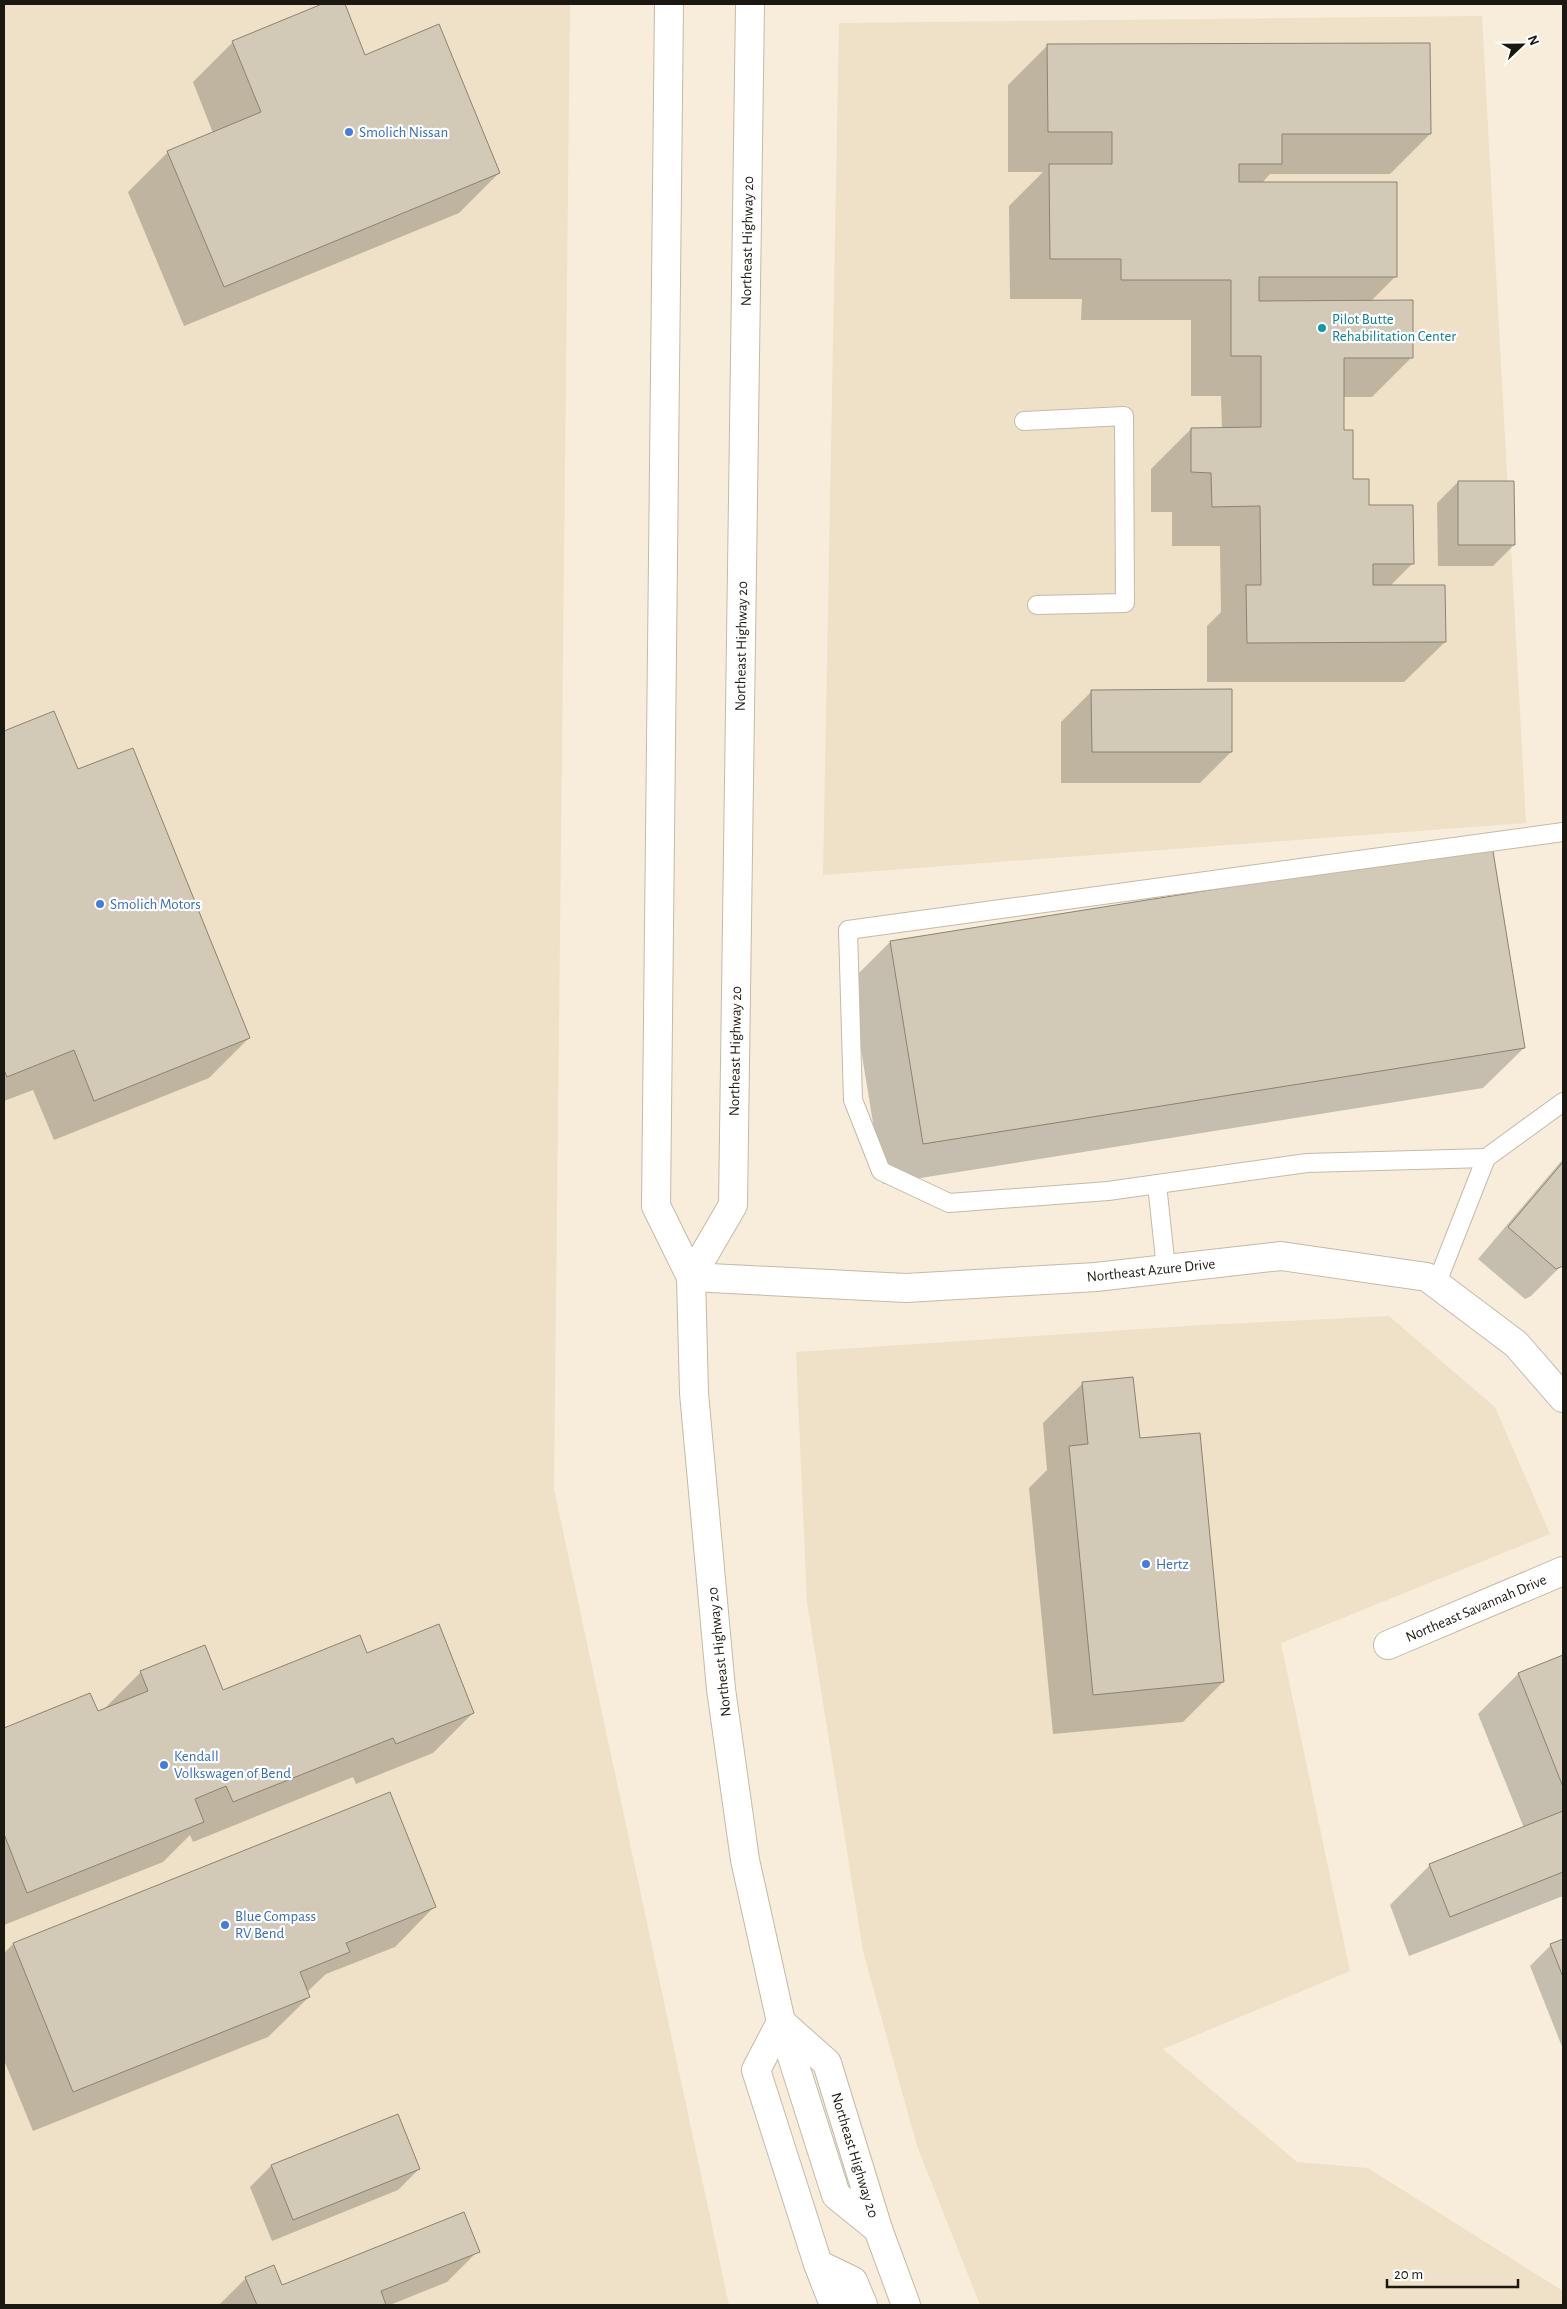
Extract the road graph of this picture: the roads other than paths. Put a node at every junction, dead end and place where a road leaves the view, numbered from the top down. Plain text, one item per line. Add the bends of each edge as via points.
1 (669, 4) edge
2 (750, 4) edge
3 (1024, 421) dead end
4 (1037, 605) dead end
5 (1563, 832) edge
6 (1563, 1102) edge
7 (1486, 1158) junction
8 (1157, 1184) junction
9 (1166, 1269) junction
10 (691, 1277) junction
11 (1436, 1285) junction
12 (1563, 1398) edge
13 (1563, 1571) edge
14 (1388, 1645) dead end
15 (781, 2022) junction
16 (818, 2264) junction
17 (834, 2305) edge
18 (863, 2305) edge
19 (906, 2305) edge

1 - 10 main road, Northeast Highway 20 via 656,1206
2 - 10 main road, Northeast Highway 20 via 733,1205
3 - 4 lane via 1124,416 1125,603
5 - 8 lane via 848,930 853,1100 881,1171 949,1203 1108,1191
6 - 7 lane
7 - 8 lane via 1307,1163
7 - 11 lane
8 - 9 lane
9 - 10 main road, Northeast Azure Drive via 1096,1277 906,1288
9 - 11 main road, Northeast Azure Drive via 1281,1256 1427,1277
10 - 15 main road, Northeast Highway 20 via 694,1393 721,1689 745,1860
11 - 12 main road, Northeast Azure Drive via 1516,1344
13 - 14 main road, Northeast Savannah Drive
15 - 16 main road via 756,2070
15 - 19 main road, Northeast Highway 20 via 836,2195 878,2229
16 - 17 main road
16 - 18 main road via 853,2281

